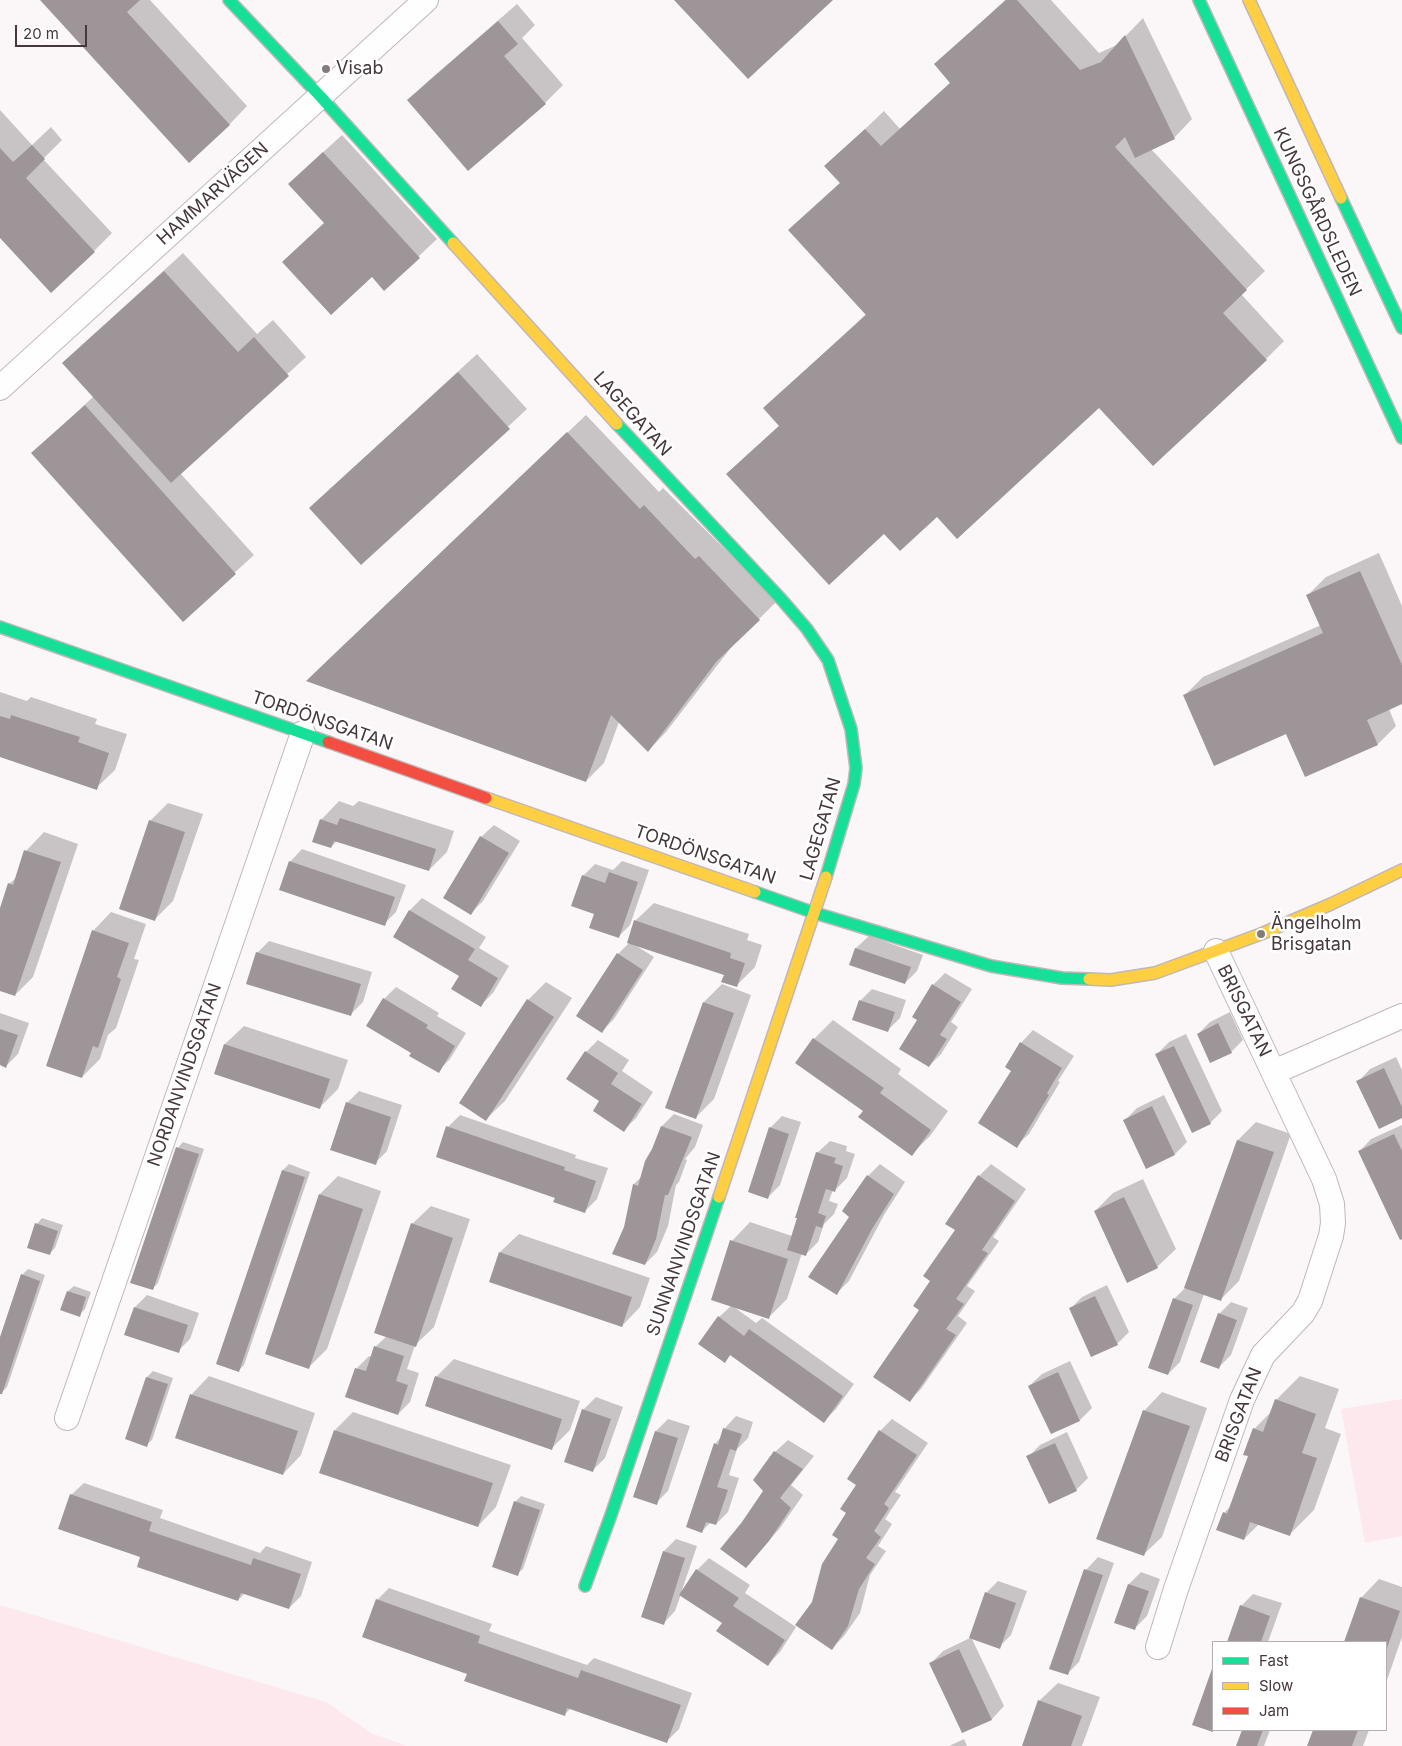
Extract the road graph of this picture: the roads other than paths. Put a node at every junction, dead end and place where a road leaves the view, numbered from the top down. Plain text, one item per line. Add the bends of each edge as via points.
1 (229, 0) edge
2 (426, 0) edge
3 (1200, 0) edge
4 (1249, 0) edge
5 (320, 96) junction
6 (1402, 328) edge
7 (0, 388) edge
8 (1402, 438) edge
9 (0, 627) edge
10 (303, 733) junction
11 (1402, 870) edge
12 (816, 913) junction
13 (1216, 951) junction
14 (1402, 1016) edge
15 (1274, 1072) junction
16 (67, 1418) dead end
17 (585, 1586) dead end
18 (1158, 1647) dead end

1 - 5 street, LAGEGATAN
2 - 5 street, HAMMARVÄGEN
3 - 8 street, KUNGSGÅRDSLEDEN
4 - 6 street, KUNGSGÅRDSLEDEN
5 - 7 street, HAMMARVÄGEN
5 - 12 street, LAGEGATAN via 632,441 782,600 828,660 851,729 856,768
9 - 10 street, TORDÖNSGATAN
10 - 12 street, TORDÖNSGATAN
10 - 16 street, NORDANVINDSGATAN
11 - 13 street, TORDÖNSGATAN via 1331,904
12 - 13 street, TORDÖNSGATAN via 991,966 1062,978 1112,980 1134,977 1155,973
12 - 17 street, SUNNANVINDSGATAN
13 - 15 street, BRISGATAN
14 - 15 street
15 - 18 street, BRISGATAN via 1329,1192 1334,1214 1331,1236 1310,1301 1255,1368

